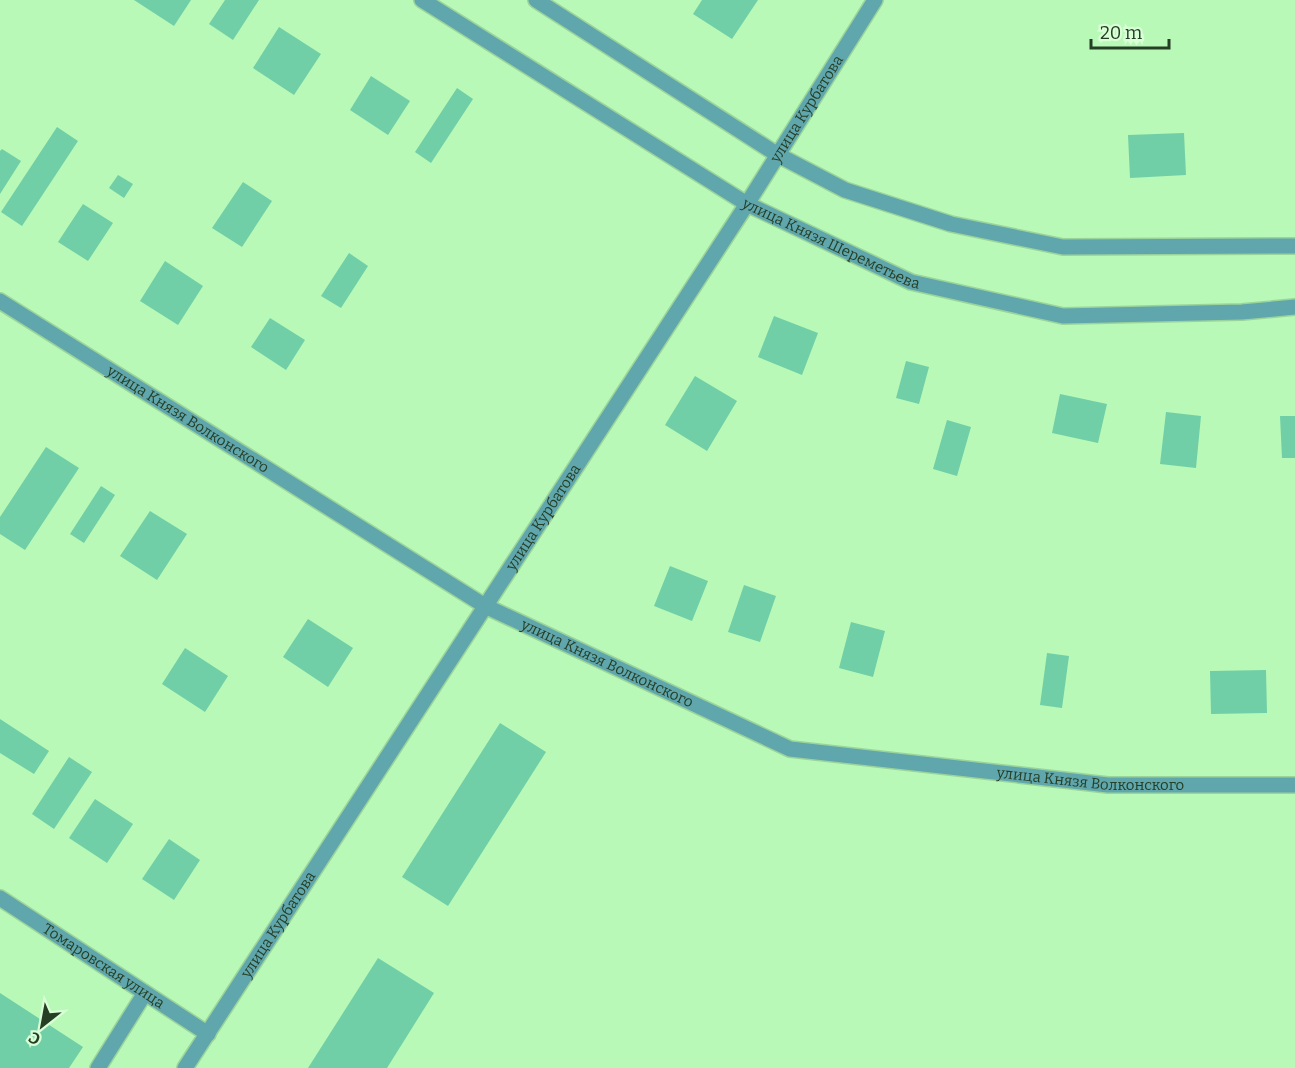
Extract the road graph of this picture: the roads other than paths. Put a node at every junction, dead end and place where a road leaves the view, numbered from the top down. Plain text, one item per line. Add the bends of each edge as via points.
1 (422, 0) edge
2 (536, 0) edge
3 (875, 0) edge
4 (778, 155) junction
5 (747, 204) junction
6 (1295, 246) edge
7 (0, 301) edge
8 (1295, 307) edge
9 (485, 606) junction
10 (1295, 785) edge
11 (0, 898) edge
12 (145, 993) junction
13 (208, 1034) junction
14 (98, 1068) edge
15 (185, 1068) edge

1 - 5 street, улица Князя Шереметьева
2 - 4 street
3 - 4 street, улица Курбатова
4 - 5 street, улица Курбатова
4 - 6 street via 845,189 951,224 1063,247
5 - 8 street, улица Князя Шереметьева via 911,282 1063,316
5 - 9 street, улица Курбатова
7 - 9 street, улица Князя Волконского
9 - 10 street, улица Князя Волконского via 790,749 1108,785
9 - 13 street, улица Курбатова
11 - 12 street, Томаровская улица
12 - 13 street, Томаровская улица
12 - 14 street
13 - 15 street, улица Курбатова

